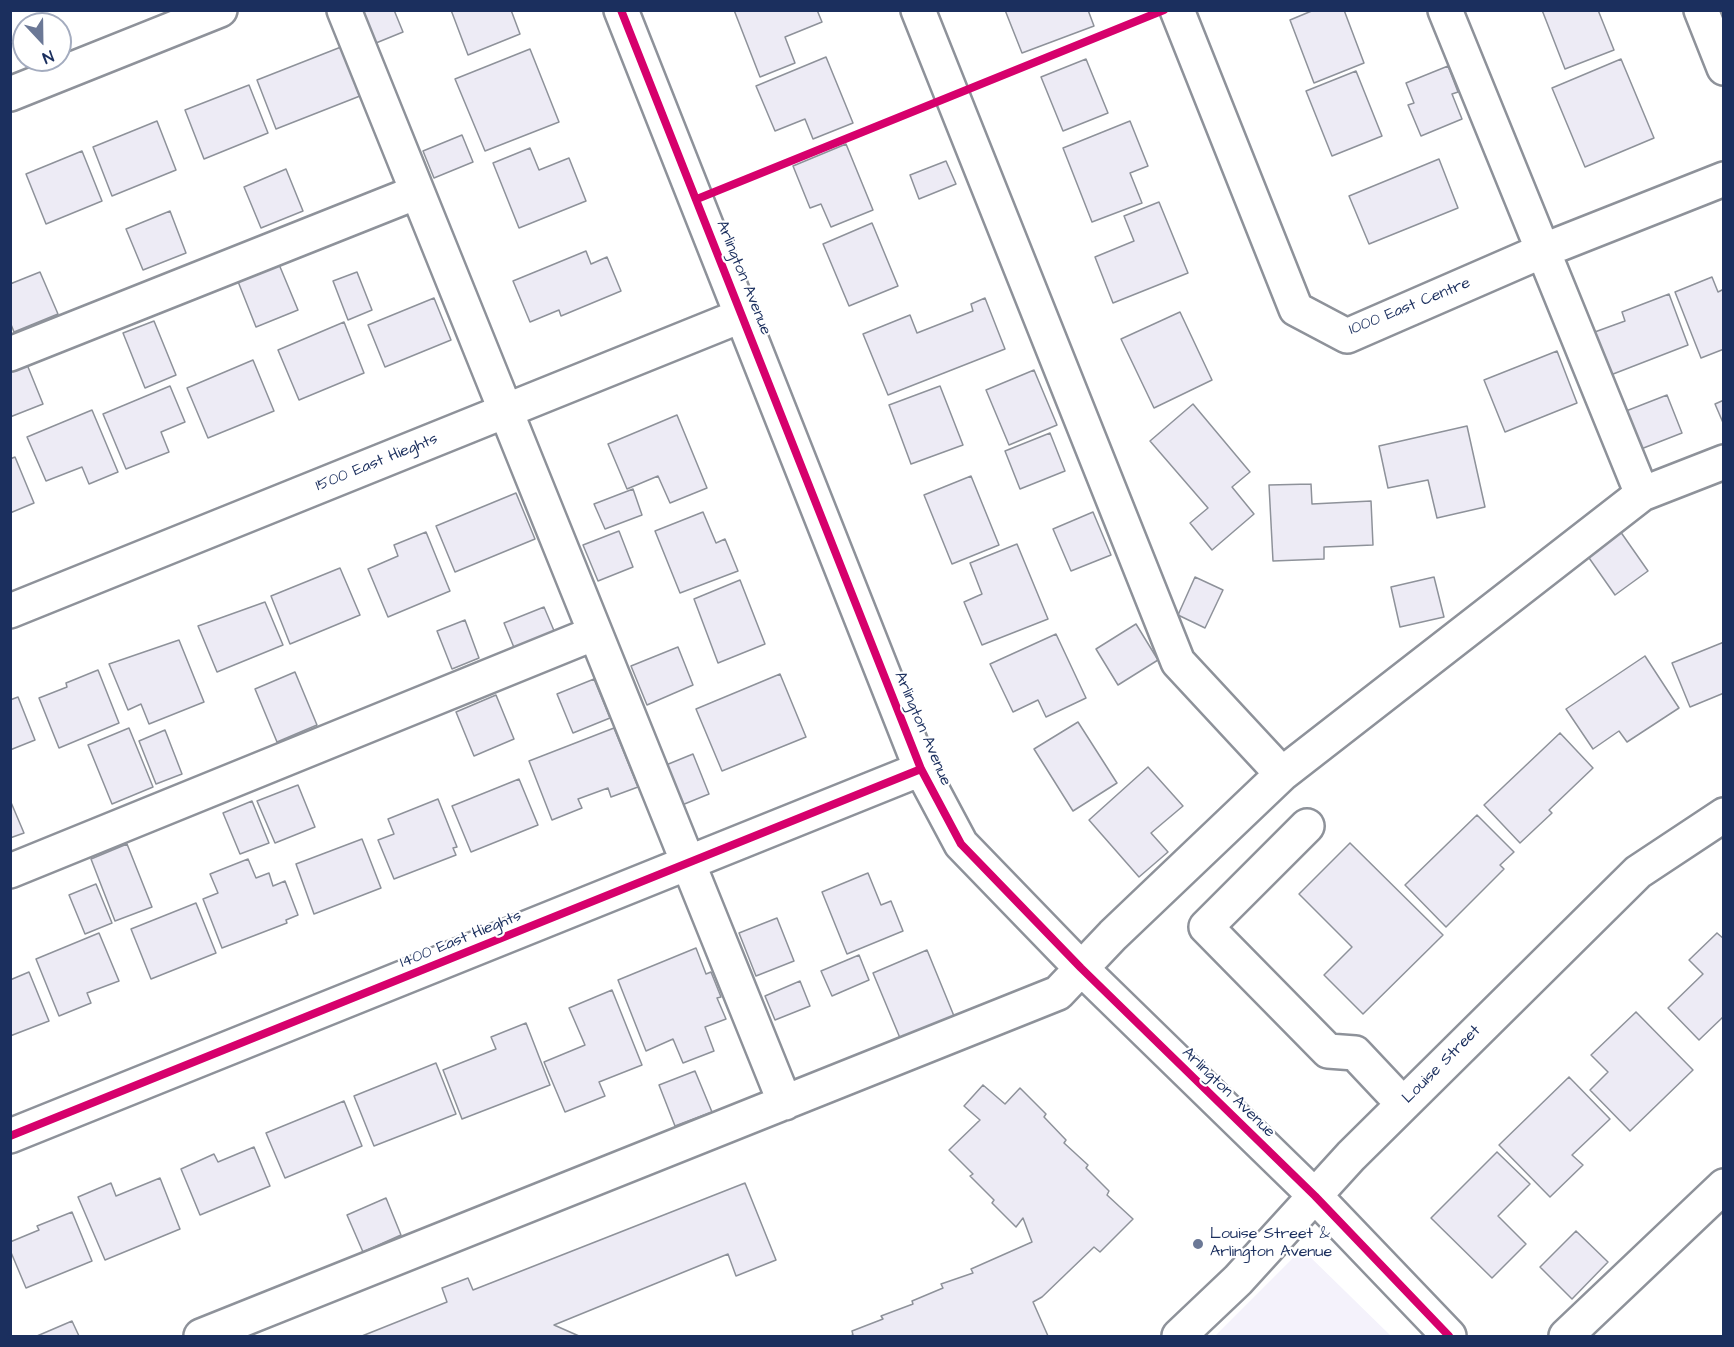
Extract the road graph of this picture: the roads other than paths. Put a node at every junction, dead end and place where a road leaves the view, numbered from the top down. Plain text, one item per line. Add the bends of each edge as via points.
1 (220, 10) edge
2 (344, 10) edge
3 (621, 10) edge
4 (918, 10) edge
5 (1177, 10) edge
6 (1446, 10) edge
7 (1701, 10) edge
8 (1724, 68) edge
9 (10, 94) edge
10 (1724, 179) edge
11 (417, 192) junction
12 (1542, 251) junction
13 (743, 315) junction
14 (10, 354) edge
15 (508, 410) junction
16 (1724, 462) edge
17 (1642, 494) junction
18 (10, 611) edge
19 (595, 633) junction
20 (921, 769) junction
21 (1282, 774) junction
22 (1724, 815) edge
23 (1307, 826) dead end
24 (690, 862) junction
25 (10, 871) edge
26 (1081, 968) junction
27 (785, 1103) junction
28 (1403, 1104) junction
29 (10, 1136) edge
30 (1724, 1186) edge
31 (1315, 1196) junction
32 (201, 1336) edge
33 (1179, 1336) edge
34 (1449, 1336) edge
35 (1566, 1336) edge

1 - 9 street
2 - 11 street
3 - 13 street, Arlington Avenue
4 - 21 street via 1178,662
5 - 12 street, 1000 East Centre via 1296,309 1347,336
6 - 12 street
7 - 8 street
10 - 12 street, 1000 East Centre
11 - 14 street
11 - 15 street
12 - 17 street
13 - 15 street, 1500 East Hieghts
13 - 20 street, Arlington Avenue
15 - 18 street, 1500 East Hieghts
15 - 19 street
16 - 17 street
17 - 21 street
19 - 24 street
19 - 25 street
20 - 24 street, 1400 East Hieghts
20 - 26 street, Arlington Avenue via 961,844
21 - 26 street
22 - 28 street, Louise Street via 1638,872
23 - 28 street via 1206,927 1328,1051 1355,1053
24 - 27 street
24 - 29 street, 1400 East Hieghts
26 - 27 street via 1058,993
26 - 31 street, Arlington Avenue
27 - 32 street
28 - 31 street, Louise Street
30 - 35 street
31 - 33 street, Louise Street via 1238,1280
31 - 34 street, Arlington Avenue

